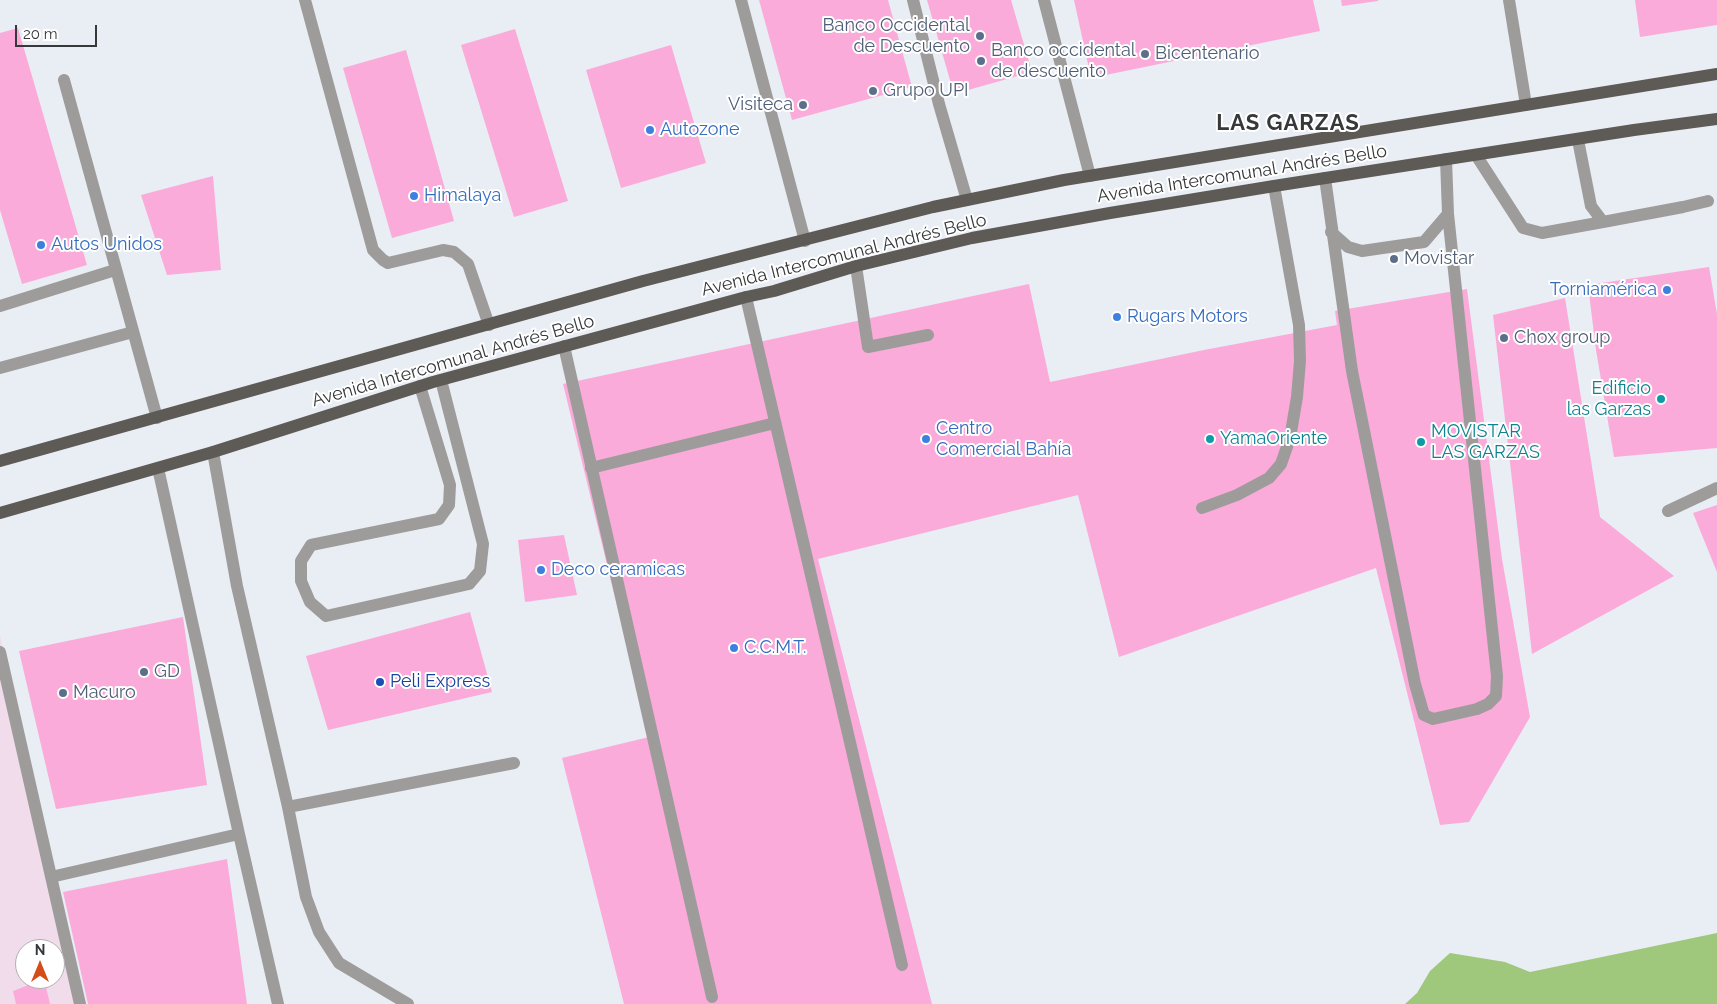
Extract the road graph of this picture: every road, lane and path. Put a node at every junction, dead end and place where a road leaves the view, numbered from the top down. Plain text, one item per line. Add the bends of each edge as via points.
1 (305, 0) edge
2 (742, 0) edge
3 (913, 0) edge
4 (1044, 0) edge
5 (1509, 0) edge
6 (1717, 74) edge
7 (64, 80) dead end
8 (1526, 105) junction
9 (1717, 119) edge
10 (1578, 140) junction
11 (1476, 155) junction
12 (1446, 159) junction
13 (1090, 176) junction
14 (1324, 178) junction
15 (1274, 186) junction
16 (967, 200) junction
17 (1708, 201) dead end
18 (1448, 214) junction
19 (1603, 222) junction
20 (1331, 232) junction
21 (805, 240) junction
22 (856, 266) junction
23 (115, 270) junction
24 (746, 297) junction
25 (0, 306) edge
26 (490, 325) junction
27 (133, 332) junction
28 (928, 335) dead end
29 (564, 346) junction
30 (0, 368) edge
31 (441, 380) junction
32 (420, 386) junction
33 (157, 418) junction
34 (775, 423) junction
35 (213, 452) junction
36 (0, 461) edge
37 (158, 468) junction
38 (591, 468) junction
39 (1717, 488) edge
40 (1202, 508) dead end
41 (1668, 511) dead end
42 (0, 513) edge
43 (0, 652) edge
44 (514, 763) dead end
45 (288, 807) junction
46 (239, 834) junction
47 (51, 877) junction
48 (902, 965) dead end
49 (712, 997) dead end
50 (80, 1004) edge
51 (278, 1004) edge
52 (408, 1004) edge

1 - 26 lane via 373,250 388,263 443,250 454,252 468,264
2 - 21 lane
3 - 16 lane
4 - 13 lane
5 - 8 lane
6 - 8 main road, Avenida Intercomunal Andrés Bello
7 - 23 lane
8 - 13 main road, Avenida Intercomunal Andrés Bello
9 - 10 main road, Avenida Intercomunal Andrés Bello
10 - 11 main road, Avenida Intercomunal Andrés Bello
10 - 19 lane via 1591,206
11 - 12 main road, Avenida Intercomunal Andrés Bello
11 - 19 lane via 1523,228 1542,233
12 - 14 main road, Avenida Intercomunal Andrés Bello
12 - 18 lane
13 - 16 main road, Avenida Intercomunal Andrés Bello
14 - 15 main road, Avenida Intercomunal Andrés Bello
14 - 20 lane
15 - 22 main road, Avenida Intercomunal Andrés Bello via 972,238
15 - 40 lane via 1299,325 1299,379 1290,438 1281,464 1269,478
16 - 21 main road, Avenida Intercomunal Andrés Bello
17 - 19 lane
18 - 20 lane via 1424,242 1362,251 1348,247
18 - 20 lane via 1497,676 1496,696 1488,704 1433,719 1424,715 1415,684 1352,371
21 - 26 main road, Avenida Intercomunal Andrés Bello via 643,281
22 - 24 main road, Avenida Intercomunal Andrés Bello
22 - 28 lane via 868,347
23 - 25 lane
23 - 27 lane
24 - 29 main road, Avenida Intercomunal Andrés Bello
24 - 34 lane
26 - 33 main road, Avenida Intercomunal Andrés Bello
27 - 30 lane
27 - 33 lane
29 - 31 main road, Avenida Intercomunal Andrés Bello
29 - 38 lane
31 - 32 main road, Avenida Intercomunal Andrés Bello
31 - 32 lane via 483,544 480,571 469,584 326,616 310,602 301,581 301,561 311,545 439,519 449,506 450,485
32 - 35 main road, Avenida Intercomunal Andrés Bello
33 - 36 main road, Avenida Intercomunal Andrés Bello
34 - 38 lane
34 - 48 lane
35 - 37 main road, Avenida Intercomunal Andrés Bello
35 - 45 lane via 237,586
37 - 42 main road, Avenida Intercomunal Andrés Bello
37 - 46 lane
38 - 49 lane
39 - 41 lane
43 - 47 lane
44 - 45 lane
45 - 52 lane via 306,897 318,932 339,963
46 - 47 lane
46 - 51 lane
47 - 50 lane

